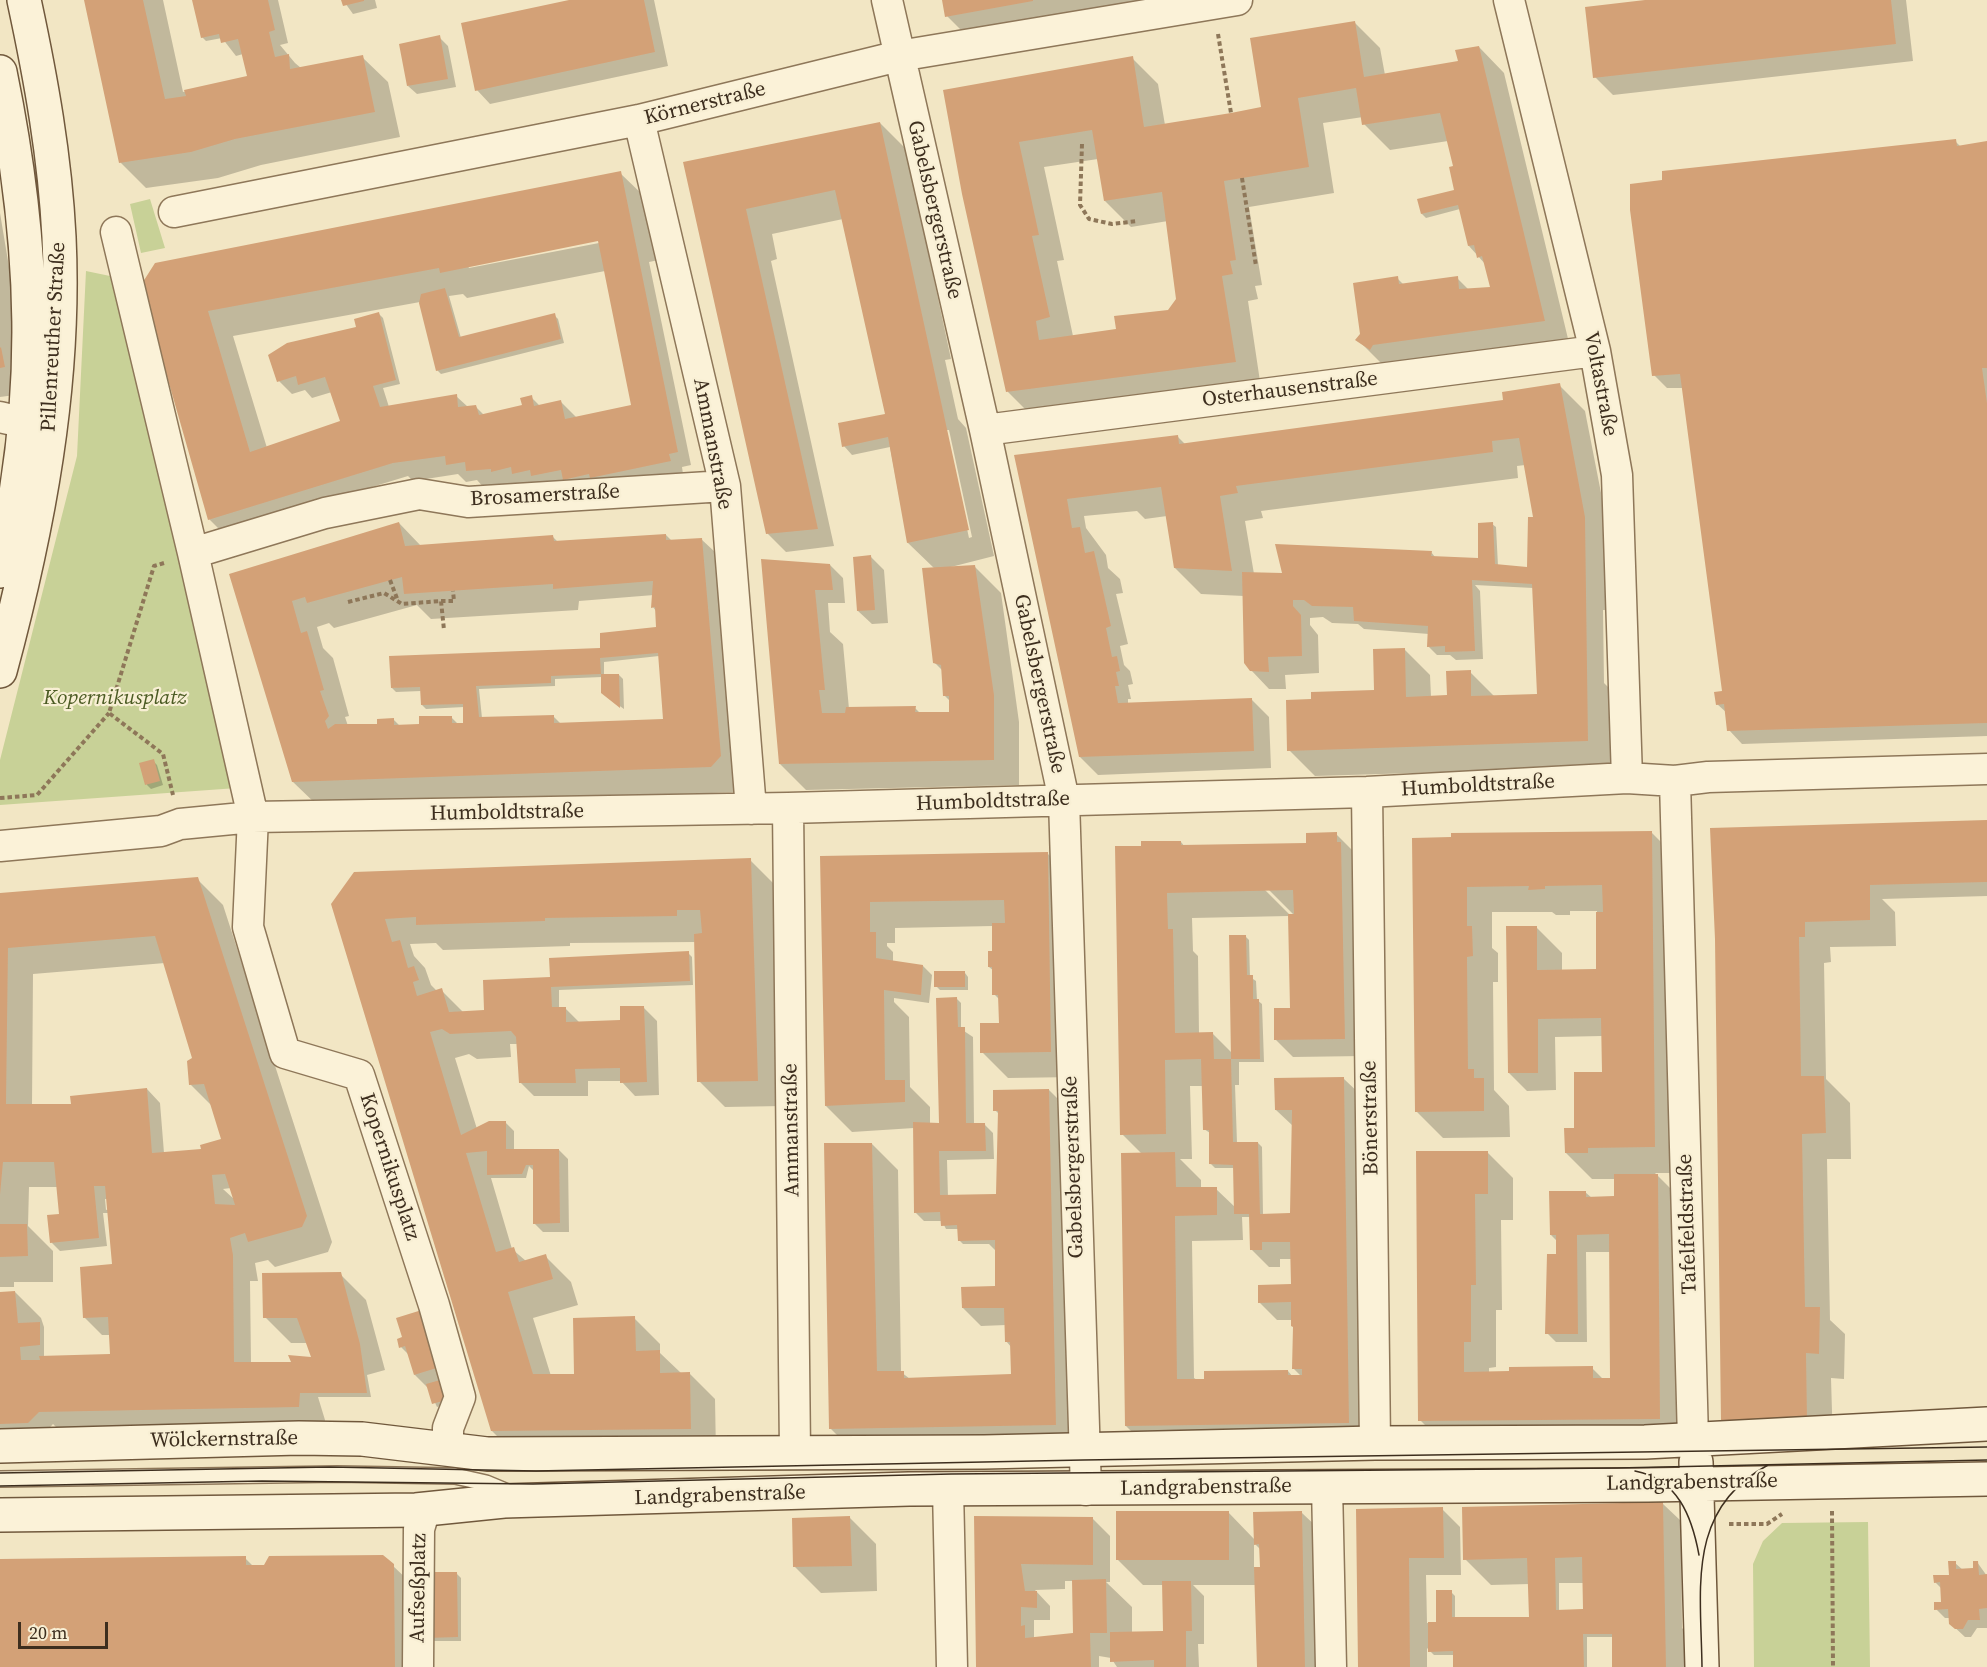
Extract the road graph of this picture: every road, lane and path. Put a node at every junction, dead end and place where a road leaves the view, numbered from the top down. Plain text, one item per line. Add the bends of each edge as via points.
1 (24, 0) edge
2 (887, 0) edge
3 (1509, 0) edge
4 (1214, 2) edge
5 (899, 56) junction
6 (0, 72) edge
7 (1231, 112) dead end
8 (639, 120) junction
9 (1082, 144) dead end
10 (1242, 178) dead end
11 (174, 212) dead end
12 (1138, 221) dead end
13 (116, 232) dead end
14 (1256, 266) dead end
15 (1595, 351) junction
16 (13, 420) edge
17 (984, 430) junction
18 (725, 486) junction
19 (194, 553) junction
20 (0, 571) edge
21 (390, 580) dead end
22 (453, 591) dead end
23 (398, 601) junction
24 (441, 601) junction
25 (348, 602) dead end
26 (444, 630) dead end
27 (0, 671) edge
28 (109, 713) junction
29 (1987, 769) edge
30 (1627, 778) junction
31 (1675, 780) junction
32 (1367, 792) junction
33 (0, 798) edge
34 (1064, 800) junction
35 (788, 808) junction
36 (751, 809) junction
37 (253, 817) junction
38 (180, 824) junction
39 (0, 846) edge
40 (1983, 1426) edge
41 (1693, 1439) junction
42 (1375, 1443) junction
43 (0, 1446) edge
44 (1083, 1450) junction
45 (795, 1452) junction
46 (445, 1464) junction
47 (0, 1479) edge
48 (1987, 1479) edge
49 (1832, 1480) junction
50 (1698, 1484) junction
51 (1327, 1486) junction
52 (948, 1489) junction
53 (1086, 1490) junction
54 (529, 1500) junction
55 (425, 1509) junction
56 (0, 1515) edge
57 (418, 1667) edge
58 (952, 1667) edge
59 (1331, 1667) edge
60 (1702, 1667) edge
61 (1833, 1667) edge

1 - 27 main road, Pillenreuther Straße via 52,153 59,239 59,317 42,491
2 - 5 street, Gabelsbergerstraße
3 - 15 street, Voltastraße
4 - 5 street, Körnerstraße
4 - 7 path
5 - 8 street, Körnerstraße
5 - 17 street, Gabelsbergerstraße
6 - 16 main road, Pillenreuther Straße via 14,140 28,257 30,315
8 - 11 street, Körnerstraße
8 - 18 street, Ammanstraße
9 - 12 path via 1080,205 1089,219 1112,224
10 - 14 path
13 - 19 street, Kopernikusplatz
15 - 17 street, Osterhausenstraße
15 - 30 street, Voltastraße via 1617,475
16 - 20 main road, Pillenreuther Straße via 11,519
17 - 34 street, Gabelsbergerstraße
18 - 19 street, Brosamerstraße via 468,502 419,494 325,513
18 - 36 street, Ammanstraße
19 - 28 path via 154,566
19 - 37 street, Kopernikusplatz
21 - 23 path
22 - 24 path via 454,601
23 - 24 path
23 - 25 path via 384,593
24 - 26 path
28 - 33 path via 37,795
28 - 38 path via 163,754
29 - 31 street, Humboldtstraße
30 - 31 street, Humboldtstraße
30 - 32 street, Humboldtstraße
31 - 41 street, Tafelfeldstraße
32 - 34 street, Humboldtstraße
32 - 42 street, Bönerstraße
34 - 35 street, Humboldtstraße
34 - 44 street, Gabelsbergerstraße
35 - 36 street, Humboldtstraße
35 - 45 street, Ammanstraße
36 - 37 street, Humboldtstraße
37 - 38 street, Humboldtstraße
37 - 46 street, Kopernikusplatz via 248,927 285,1053 359,1075 460,1397 448,1428
38 - 39 street, Humboldtstraße via 161,831
40 - 41 main road, Landgrabenstraße
41 - 42 main road, Landgrabenstraße
41 - 50 main road, Tafelfeldstraße
42 - 44 main road, Landgrabenstraße
43 - 46 main road, Wölckernstraße via 362,1439
44 - 45 main road, Landgrabenstraße
44 - 53 street, Gabelsbergerstraße
45 - 46 main road, Landgrabenstraße via 487,1454
46 - 47 lane via 337,1473
46 - 54 lane via 455,1476
48 - 49 main road, Landgrabenstraße
49 - 50 main road, Landgrabenstraße
49 - 61 path
50 - 51 main road, Landgrabenstraße
50 - 60 main road, Tafelfeldstraße
51 - 53 main road, Landgrabenstraße
51 - 59 street
52 - 53 main road, Landgrabenstraße
52 - 54 main road, Landgrabenstraße
52 - 58 street
54 - 55 main road, Landgrabenstraße
55 - 56 main road
55 - 57 street, Aufseßplatz via 419,1529

